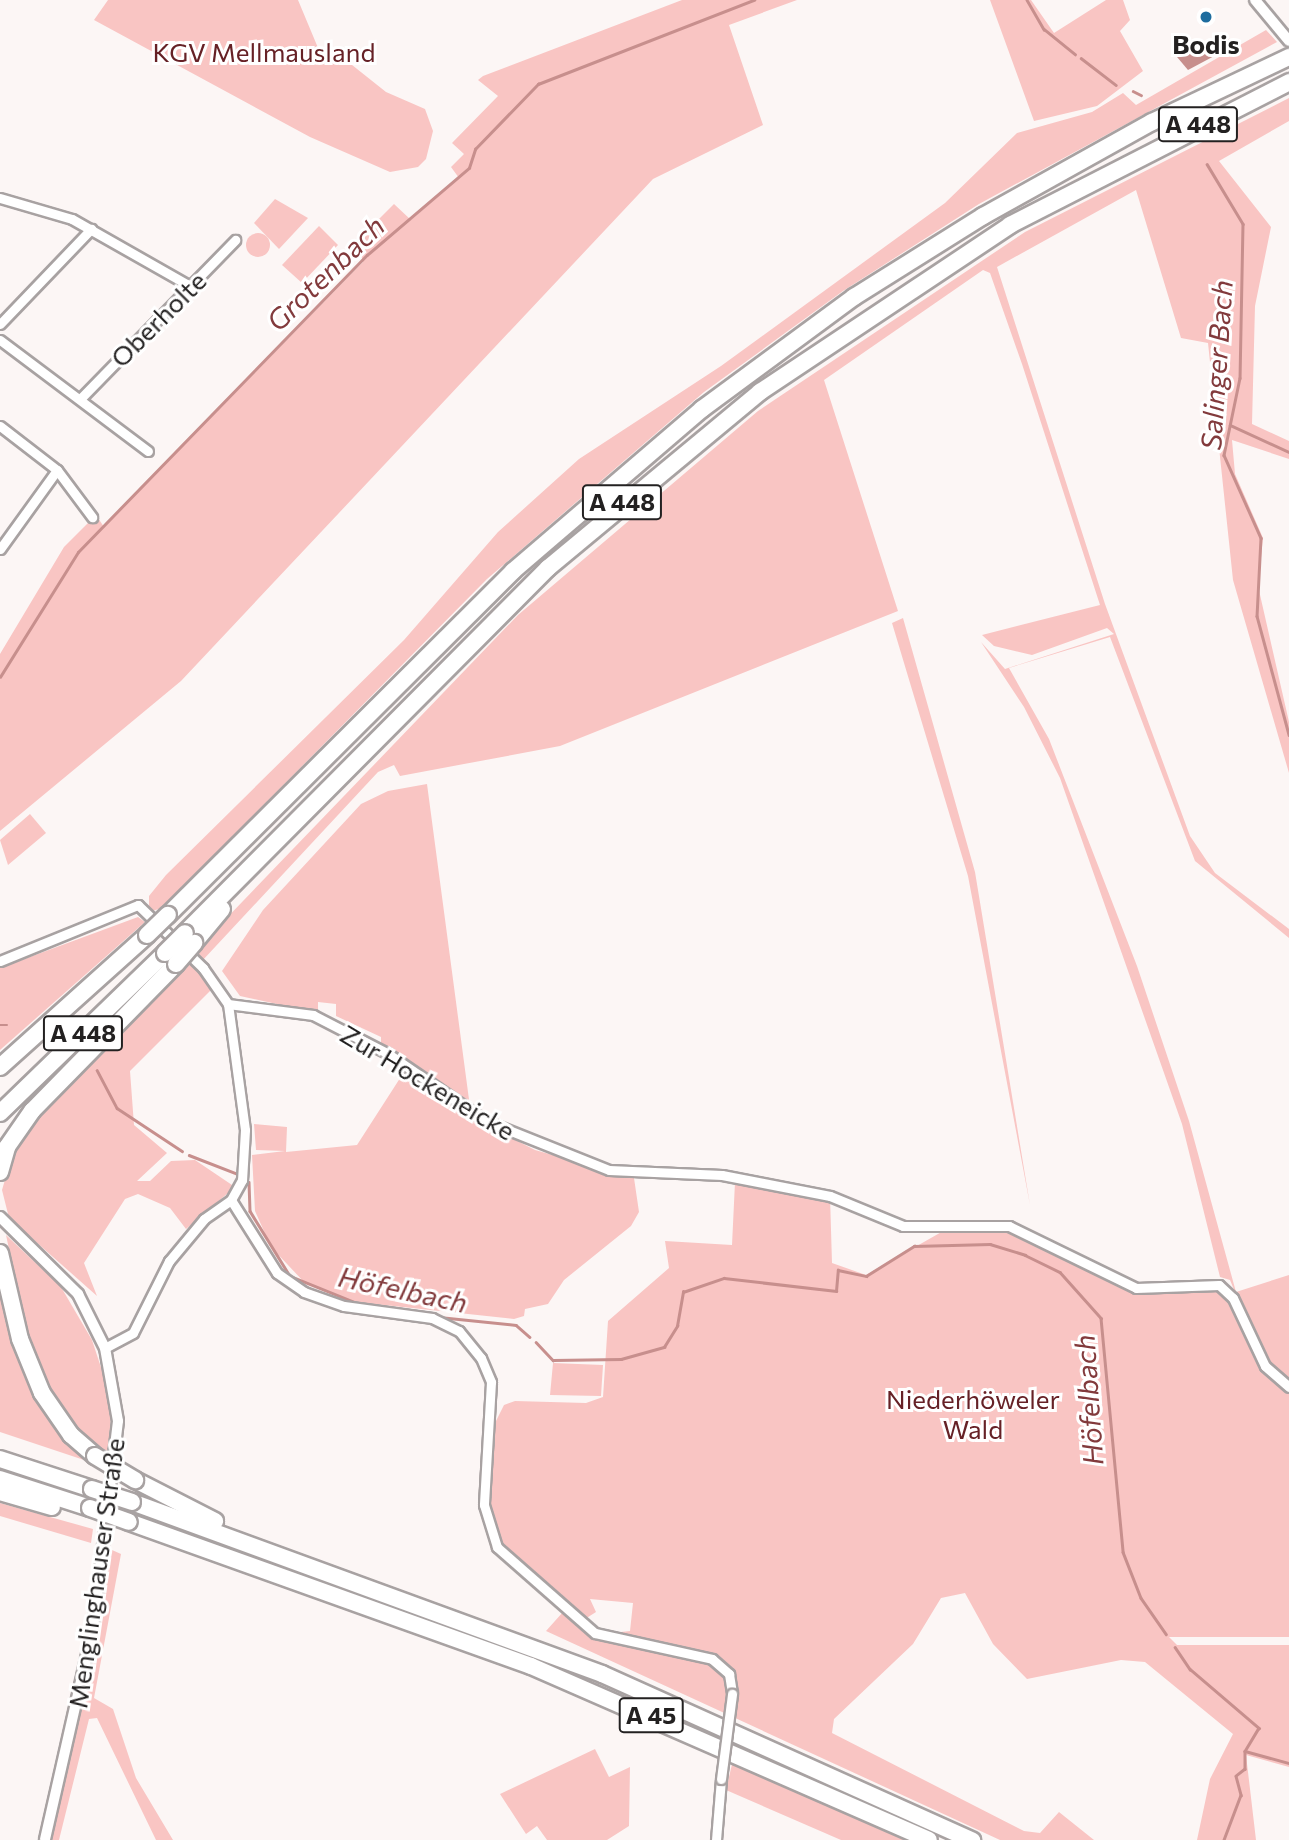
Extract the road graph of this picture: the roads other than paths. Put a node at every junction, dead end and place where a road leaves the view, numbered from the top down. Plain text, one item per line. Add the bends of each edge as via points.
1 (1255, 0) edge
2 (1289, 41) edge
3 (1289, 57) edge
4 (1289, 82) edge
5 (0, 198) edge
6 (91, 229) junction
7 (235, 240) dead end
8 (190, 286) junction
9 (0, 324) edge
10 (0, 340) edge
11 (81, 398) junction
12 (0, 426) edge
13 (148, 451) dead end
14 (57, 470) junction
15 (92, 517) dead end
16 (0, 549) edge
17 (170, 958) junction
18 (0, 961) edge
19 (228, 1004) junction
20 (0, 1067) edge
21 (0, 1112) edge
22 (0, 1172) edge
23 (231, 1200) junction
24 (0, 1217) edge
25 (0, 1253) edge
26 (105, 1348) junction
27 (1289, 1387) edge
28 (0, 1459) edge
29 (0, 1479) edge
30 (0, 1492) edge
31 (90, 1513) junction
32 (290, 1556) junction
33 (45, 1840) edge
34 (716, 1840) edge
35 (929, 1840) edge
36 (972, 1840) edge

1 - 2 street
3 - 20 highway, A 448, bridge via 995,209 854,298 702,409 504,579 168,915
4 - 17 highway, A 448, bridge via 1010,225 760,392 548,568 441,670
5 - 6 street
6 - 8 street
6 - 9 street
7 - 8 street, Oberholte
8 - 11 street, Oberholte
10 - 11 street
11 - 13 street
12 - 14 street
14 - 15 street
14 - 16 street
17 - 21 highway, A 448
17 - 22 highway, A 448 via 32,1111 7,1147
18 - 19 street via 138,905 203,968
19 - 23 street via 246,1147
19 - 27 street, Zur Hockeneicke via 313,1015 387,1054 486,1121 609,1170 722,1175 830,1196 903,1226 1009,1226 1136,1288 1219,1285 1233,1297 1265,1366
23 - 26 street via 187,1236 154,1282 130,1337
23 - 34 street, bridge via 277,1273 304,1292 344,1306 432,1318 459,1332 481,1358 491,1382 484,1505 497,1547 596,1633 712,1659 729,1674 732,1694
24 - 26 street, Menglinghauser Straße via 78,1294
25 - 32 highway, bridge via 20,1339 42,1393 71,1435 135,1480
26 - 33 street, Menglinghauser Straße via 118,1421 116,1464 93,1628
28 - 32 highway, A 45, bridge
29 - 31 highway, A 45
30 - 31 highway
31 - 35 highway, A 45, bridge via 133,1523 519,1661
32 - 36 highway, A 45 via 673,1704

